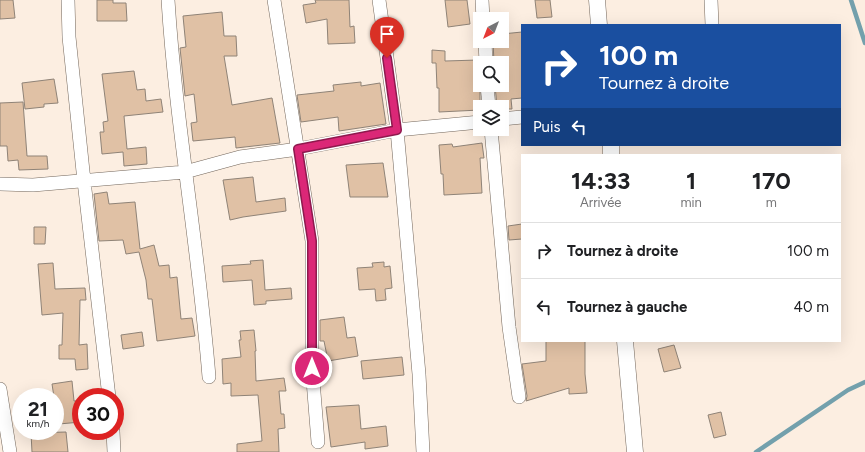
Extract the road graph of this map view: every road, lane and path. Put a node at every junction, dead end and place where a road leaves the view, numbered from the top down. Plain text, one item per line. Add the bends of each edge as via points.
1 (68, 0) edge
2 (168, 0) edge
3 (274, 0) edge
4 (379, 0) edge
5 (482, 0) edge
6 (597, 0) edge
7 (711, 0) edge
8 (483, 12) edge
9 (600, 24) edge
10 (712, 24) edge
11 (521, 117) edge
12 (509, 118) edge
13 (473, 123) edge
14 (397, 130) junction
15 (492, 136) edge
16 (298, 149) junction
17 (185, 172) junction
18 (84, 181) junction
19 (0, 184) edge
20 (625, 342) edge
21 (209, 377) dead end
22 (108, 388) edge
23 (0, 389) edge
24 (519, 397) dead end
25 (113, 440) edge
26 (318, 442) dead end
27 (10, 452) edge
28 (114, 452) edge
29 (423, 452) edge
30 (635, 452) edge

1 - 18 street via 69,37
2 - 17 street
3 - 16 street
4 - 14 street
5 - 8 street
6 - 9 street
7 - 10 street
11 - 12 street
13 - 14 street
14 - 16 street
14 - 29 street via 419,374
15 - 24 street via 509,327
16 - 17 street via 240,156
16 - 26 street via 312,241 312,368
17 - 18 street
17 - 21 street
18 - 19 street via 33,185
18 - 22 street
20 - 30 street
23 - 27 street
25 - 28 street

